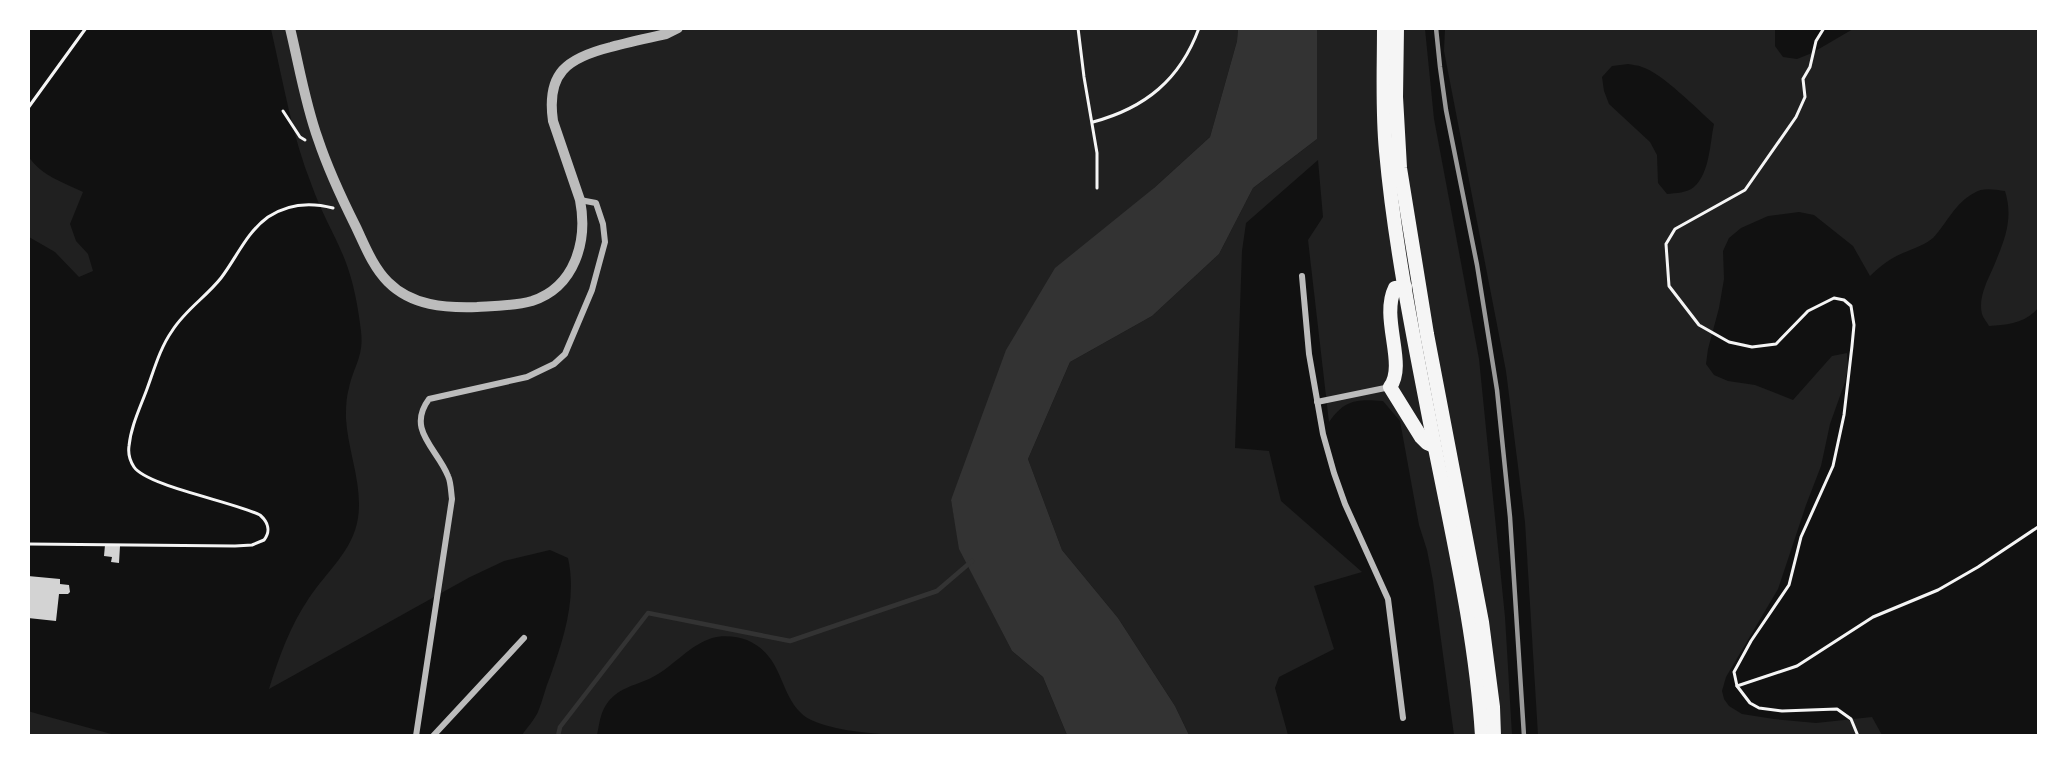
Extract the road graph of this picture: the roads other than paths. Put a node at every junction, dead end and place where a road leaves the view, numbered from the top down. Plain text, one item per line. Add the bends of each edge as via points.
1 (290, 28) edge
2 (678, 28) edge
3 (1384, 28) edge
4 (1397, 28) edge
5 (580, 200) junction
6 (1302, 276) dead end
7 (1405, 286) junction
8 (1390, 387) junction
9 (1317, 402) junction
10 (1434, 446) junction
11 (524, 638) dead end
12 (1403, 718) dead end
13 (416, 735) edge
14 (434, 735) edge
15 (1482, 735) edge
16 (1494, 735) edge

1 - 5 street via 321,149 373,262 387,281 403,293 442,306 492,307 534,300 549,293 574,265 583,223
2 - 5 street via 584,55 570,62 557,76 551,98 554,121
3 - 7 highway via 1386,152
4 - 16 highway via 1400,168 1482,622
5 - 13 street via 596,203 605,242 592,290 565,354 527,377 429,399 420,414 422,431 449,477 452,499
6 - 9 street
7 - 8 highway via 1395,288 1392,295 1395,375
7 - 10 highway
8 - 9 street
8 - 10 highway via 1421,437
9 - 12 street via 1341,494 1388,599
10 - 15 highway via 1462,586
11 - 14 street

